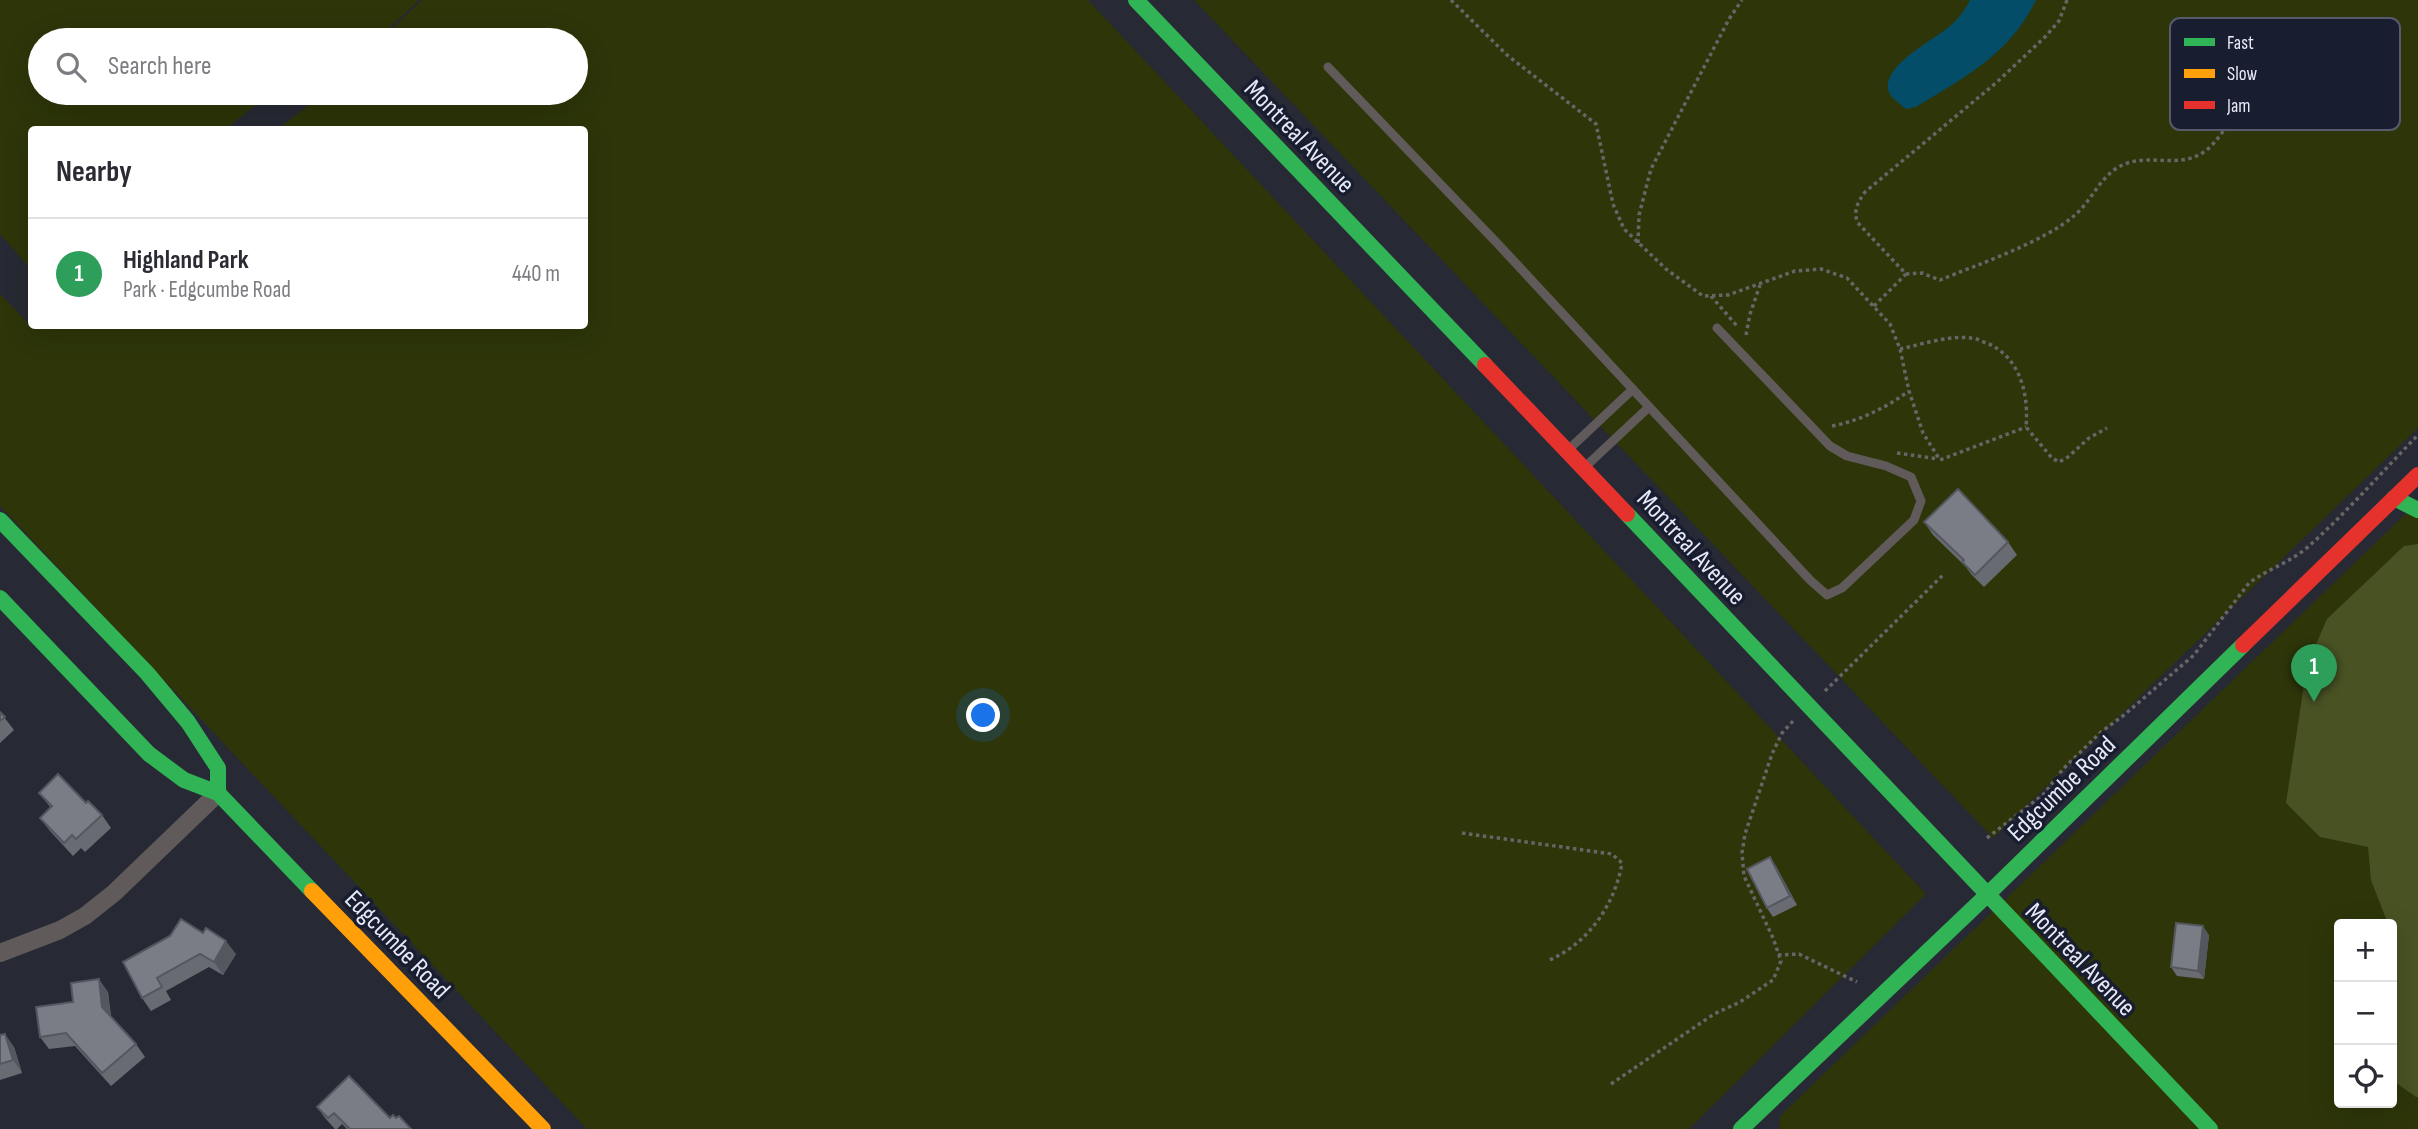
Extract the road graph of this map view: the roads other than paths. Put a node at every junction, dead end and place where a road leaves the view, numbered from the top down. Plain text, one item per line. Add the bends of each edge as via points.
1 (1136, 0) edge
2 (1328, 67) dead end
3 (1717, 328) dead end
4 (1633, 389) junction
5 (1649, 407) junction
6 (1567, 451) junction
7 (1584, 468) junction
8 (2418, 475) edge
9 (2394, 498) junction
10 (2418, 510) edge
11 (0, 520) edge
12 (0, 598) edge
13 (218, 793) junction
14 (1987, 895) junction
15 (0, 953) edge
16 (542, 1129) edge
17 (1741, 1129) edge
18 (2210, 1129) edge

1 - 6 street, Montreal Avenue
2 - 4 lane
3 - 5 lane via 1830,446 1911,477 1921,501 1914,520 1843,589 1826,595
4 - 5 lane
4 - 6 lane
5 - 7 lane
6 - 7 street, Montreal Avenue
7 - 14 street, Montreal Avenue
8 - 9 street, Edgcumbe Road
9 - 10 street
9 - 14 street, Edgcumbe Road
11 - 13 street via 188,722 218,768
12 - 13 street, Edgcumbe Road via 149,754 184,780
13 - 15 street via 85,916
13 - 16 street, Edgcumbe Road
14 - 17 street, Edgcumbe Road
14 - 18 street, Montreal Avenue

